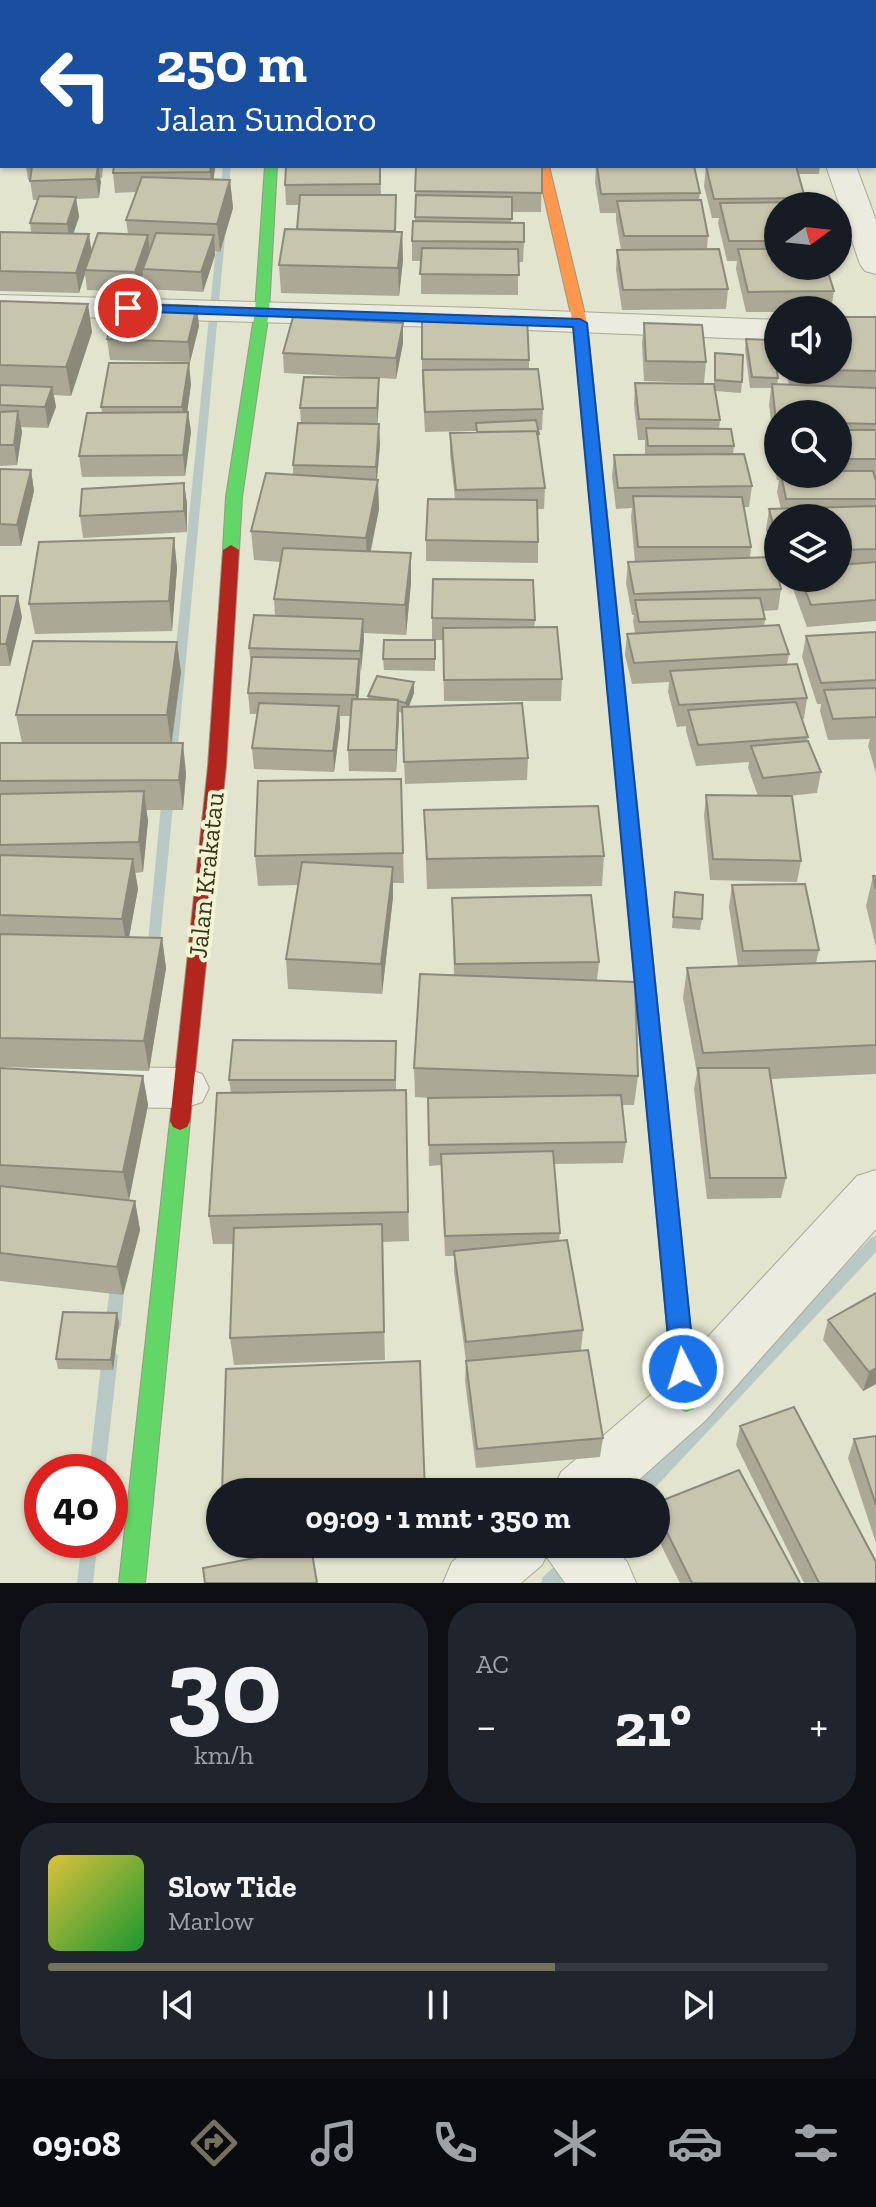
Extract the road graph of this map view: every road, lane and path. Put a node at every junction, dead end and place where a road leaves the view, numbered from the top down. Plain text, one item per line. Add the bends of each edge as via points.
1 (271, 168) edge
2 (543, 168) edge
3 (842, 168) edge
4 (876, 264) edge
5 (0, 305) edge
6 (262, 311) junction
7 (580, 323) junction
8 (764, 330) edge
9 (0, 1086) edge
10 (184, 1088) junction
11 (876, 1192) edge
12 (686, 1401) junction
13 (598, 1478) edge
14 (504, 1558) edge
15 (132, 1583) edge
16 (474, 1583) edge

1 - 6 street, Jalan Krakatau
2 - 7 street
3 - 4 street
5 - 6 street
6 - 7 street
6 - 10 street, Jalan Krakatau via 234,497 217,766
7 - 8 street
7 - 12 street
9 - 10 street
10 - 15 street, Jalan Krakatau
11 - 12 street
12 - 13 street
14 - 16 street

